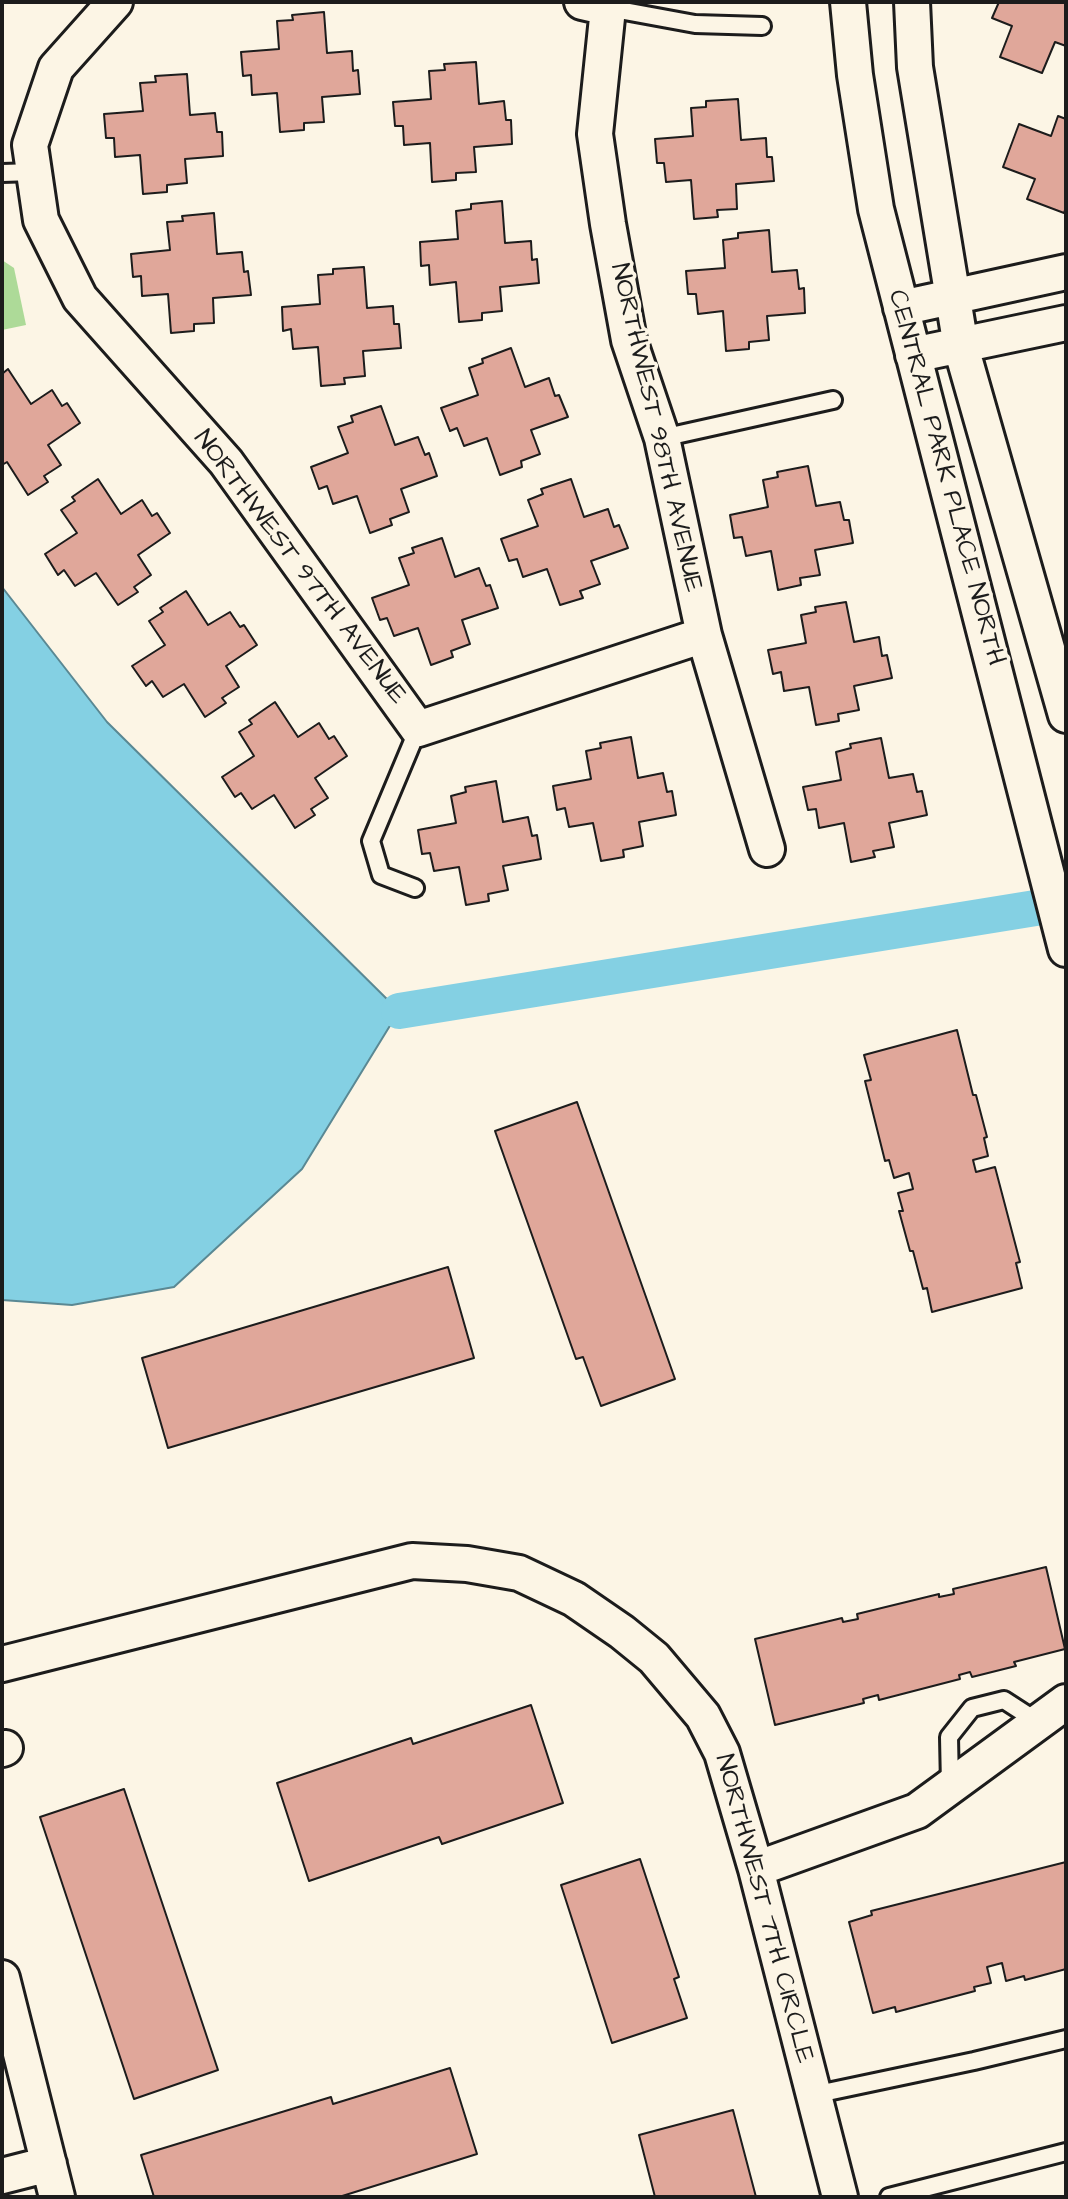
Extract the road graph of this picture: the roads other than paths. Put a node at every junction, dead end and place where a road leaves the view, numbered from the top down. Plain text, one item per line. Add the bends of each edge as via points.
1 (115, 2) edge
2 (848, 2) edge
3 (912, 2) edge
4 (595, 5) edge
5 (762, 26) dead end
6 (18, 172) edge
7 (1066, 272) edge
8 (953, 295) junction
9 (901, 308) junction
10 (1066, 323) edge
11 (961, 347) junction
12 (913, 355) junction
13 (833, 400) dead end
14 (662, 438) junction
15 (704, 635) junction
16 (1066, 715) edge
17 (418, 729) junction
18 (767, 849) dead end
19 (415, 888) dead end
20 (1066, 949) edge
21 (2, 1664) edge
22 (1066, 1702) edge
23 (1038, 1722) junction
24 (950, 1787) junction
25 (756, 1869) junction
26 (2, 1978) edge
27 (1066, 2039) edge
28 (813, 2095) junction
29 (1066, 2152) edge
30 (49, 2164) junction
31 (2, 2176) edge
32 (57, 2197) edge
33 (840, 2197) edge
34 (889, 2197) edge

1 - 6 street, NORTHWEST 97TH AVENUE via 56,68
2 - 9 street, CENTRAL PARK PLACE NORTH via 876,209
3 - 8 street, CENTRAL PARK PLACE NORTH via 915,67
4 - 5 lane via 695,24
4 - 14 street, NORTHWEST 98TH AVENUE via 595,134 629,340
6 - 17 street, NORTHWEST 97TH AVENUE via 80,298 226,462
7 - 8 street
8 - 9 street
8 - 11 street, CENTRAL PARK PLACE NORTH
9 - 12 street, CENTRAL PARK PLACE NORTH
10 - 11 street
11 - 12 street
11 - 16 street, CENTRAL PARK PLACE NORTH
12 - 20 street, CENTRAL PARK PLACE NORTH
13 - 14 lane
14 - 15 street, NORTHWEST 98TH AVENUE
15 - 17 street
15 - 18 street, NORTHWEST 98TH AVENUE
17 - 19 lane via 371,841 381,875
21 - 25 street, NORTHWEST 7TH CIRCLE via 412,1561 519,1573 574,1599 622,1632 654,1658 703,1716 722,1753
22 - 23 street
23 - 24 street
23 - 24 lane via 1004,1700 972,1708 949,1737
24 - 25 street via 917,1811
25 - 28 street, NORTHWEST 7TH CIRCLE
26 - 30 street
27 - 28 lane
28 - 33 street, NORTHWEST 7TH CIRCLE
29 - 34 lane
30 - 31 street
30 - 32 street

